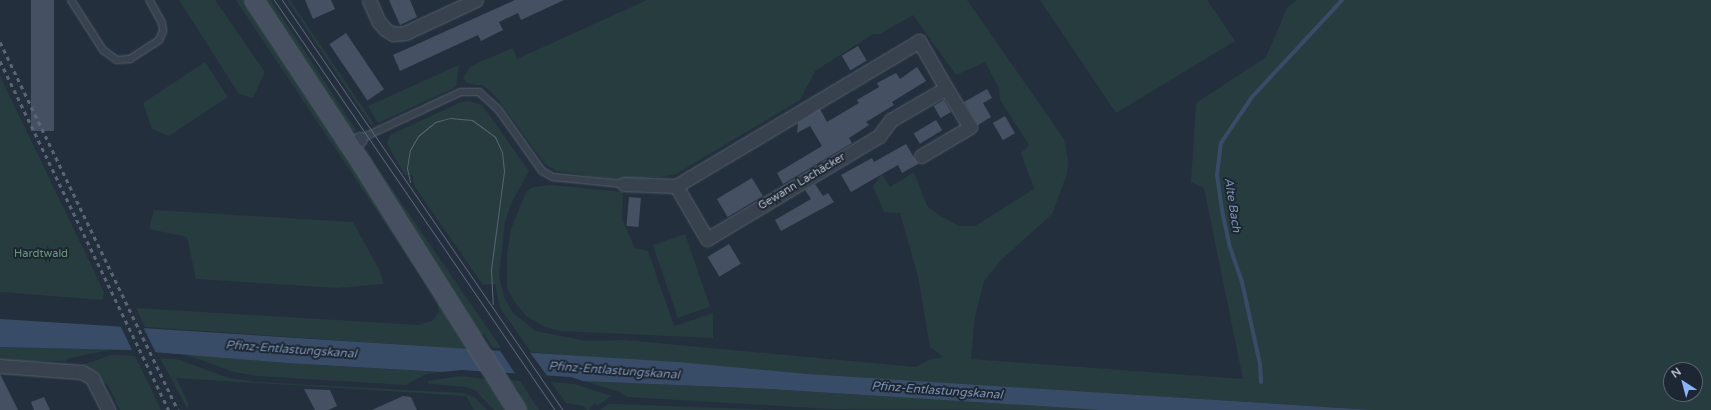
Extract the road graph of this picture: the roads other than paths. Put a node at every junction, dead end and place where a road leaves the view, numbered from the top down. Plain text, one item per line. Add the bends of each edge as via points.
1 (71, 0) edge
2 (149, 0) edge
3 (254, 0) edge
4 (369, 0) edge
5 (476, 0) edge
6 (946, 88) junction
7 (355, 143) junction
8 (921, 156) dead end
9 (624, 184) joint
10 (676, 186) junction
11 (0, 366) edge
12 (108, 410) edge
13 (517, 410) edge

1 - 2 lane via 103,50 117,60 130,59 159,40 163,31 162,23
3 - 7 street
4 - 5 street via 379,22 385,30 393,34 405,33
6 - 8 street via 970,127
6 - 10 street via 919,41
6 - 10 street, Gewann Lachäcker via 891,120 879,136 707,239
7 - 9 lane via 461,92 479,92 498,109 542,171 553,177
7 - 13 street via 475,345
9 - 10 street
11 - 12 street via 82,372 92,378

